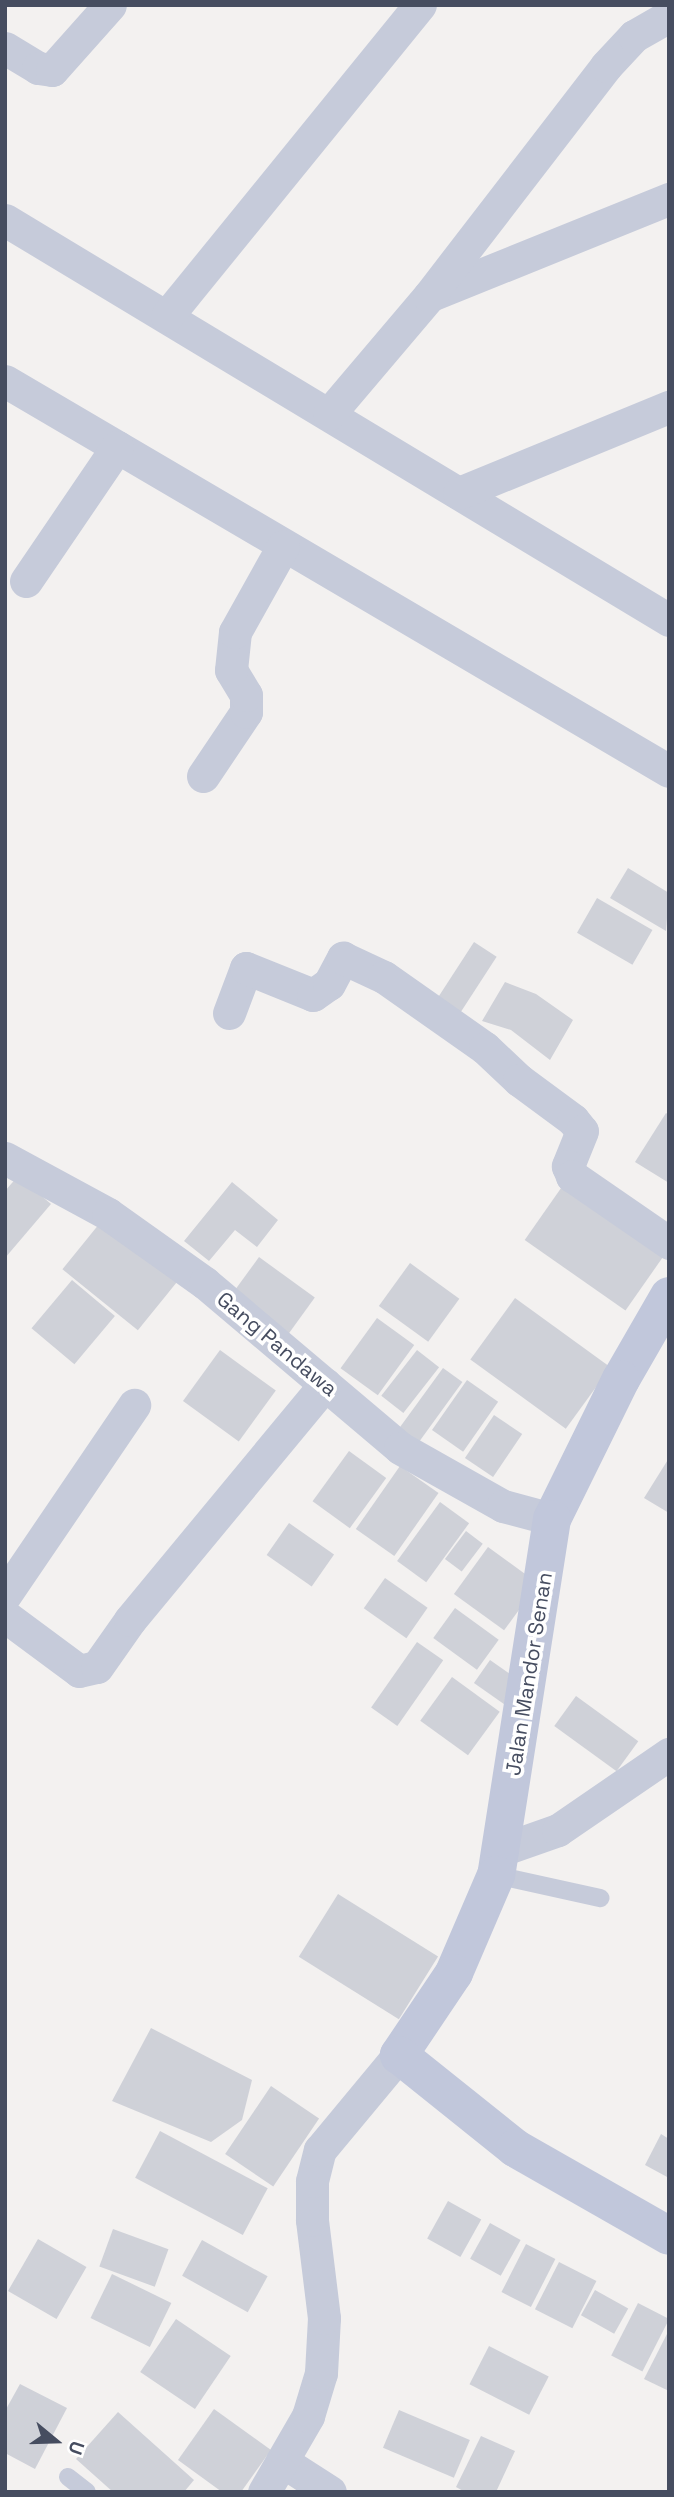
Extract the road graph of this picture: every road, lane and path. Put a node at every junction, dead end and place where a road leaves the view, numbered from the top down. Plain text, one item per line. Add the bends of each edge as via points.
1 (110, 5) edge
2 (420, 5) edge
3 (669, 16) edge
4 (5, 48) edge
5 (669, 200) edge
6 (5, 220) edge
7 (429, 296) junction
8 (167, 316) junction
9 (5, 381) edge
10 (669, 407) edge
11 (329, 414) junction
12 (117, 447) junction
13 (458, 493) junction
14 (283, 546) junction
15 (26, 581) dead end
16 (669, 620) edge
17 (669, 771) edge
18 (203, 776) dead end
19 (229, 1013) dead end
20 (5, 1158) edge
21 (669, 1243) edge
22 (669, 1296) edge
23 (325, 1384) junction
24 (134, 1405) dead end
25 (552, 1519) junction
26 (5, 1595) edge
27 (5, 1616) edge
28 (669, 1755) edge
29 (499, 1862) junction
30 (600, 1898) dead end
31 (399, 2055) junction
32 (669, 2236) edge
33 (282, 2461) junction
34 (68, 2477) dead end
35 (87, 2492) edge
36 (264, 2492) edge
37 (330, 2492) edge

1 - 4 street via 52,70 38,68
2 - 8 street
3 - 7 street via 634,36 606,66
5 - 7 street
6 - 8 street
7 - 11 street
8 - 11 street
9 - 12 street
10 - 13 street
11 - 13 street
12 - 14 street
12 - 15 street
13 - 16 street
14 - 17 street
14 - 18 street via 234,632 231,670 246,695 246,712
19 - 21 street via 246,968 313,995 329,984 343,958 384,977 485,1048 573,1120 582,1131 568,1166 572,1176
20 - 23 street, Gang Pandawa via 108,1214 205,1283
22 - 25 street, Jalan Mandor Senan via 621,1379
23 - 25 street, Gang Pandawa via 400,1448 447,1478 503,1506
23 - 27 street via 130,1620 97,1667 79,1671
24 - 26 street
25 - 29 street, Jalan Mandor Senan
28 - 29 street via 558,1830
29 - 30 lane
29 - 31 street, Jalan Mandor Senan via 454,1973
31 - 32 street via 515,2148
31 - 33 street, Jalan Mandor Senan via 320,2150 312,2181 312,2220 324,2318 321,2373 308,2416
33 - 36 street, Jalan Mandor Senan
33 - 37 street
34 - 35 lane

